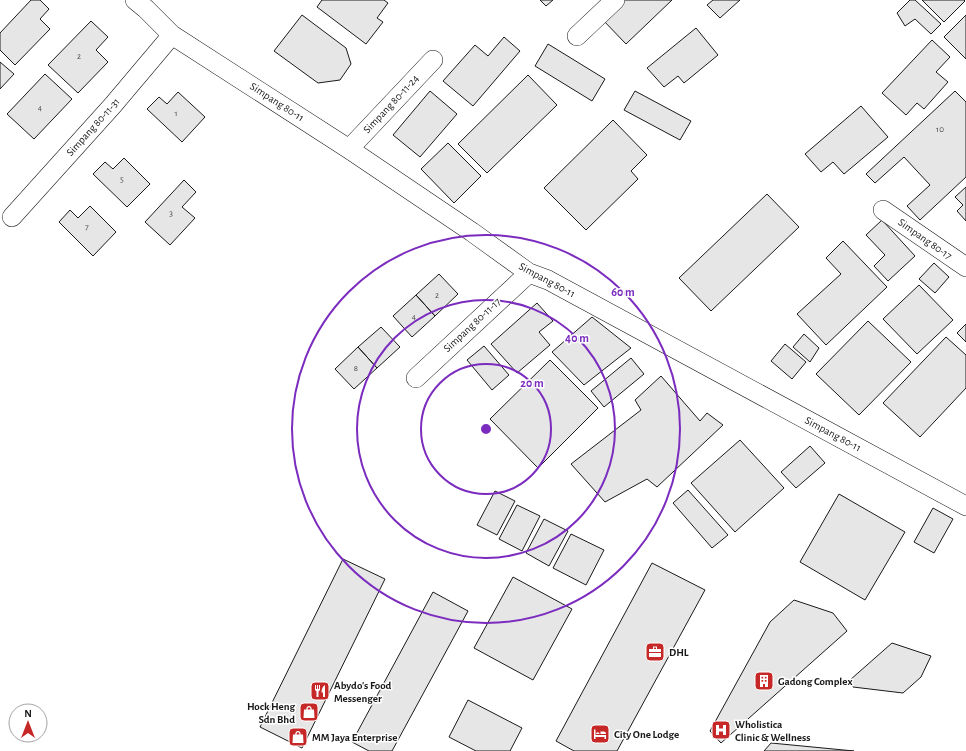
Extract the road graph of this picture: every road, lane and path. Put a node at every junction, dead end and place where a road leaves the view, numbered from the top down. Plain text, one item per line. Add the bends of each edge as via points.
1 (615, 0) edge
2 (145, 3) edge
3 (172, 35) junction
4 (577, 36) dead end
5 (433, 60) dead end
6 (349, 149) junction
7 (883, 210) dead end
8 (12, 217) dead end
9 (966, 267) edge
10 (529, 273) junction
11 (416, 378) dead end
12 (966, 506) edge

1 - 4 street
2 - 3 street, Simpang 80-11
3 - 6 street, Simpang 80-11
3 - 8 street, Simpang 80-11-31
5 - 6 street, Simpang 80-11-24
6 - 10 street, Simpang 80-11
7 - 9 street, Simpang 80-17
10 - 11 street, Simpang 80-11-17
10 - 12 street, Simpang 80-11 via 555,284

